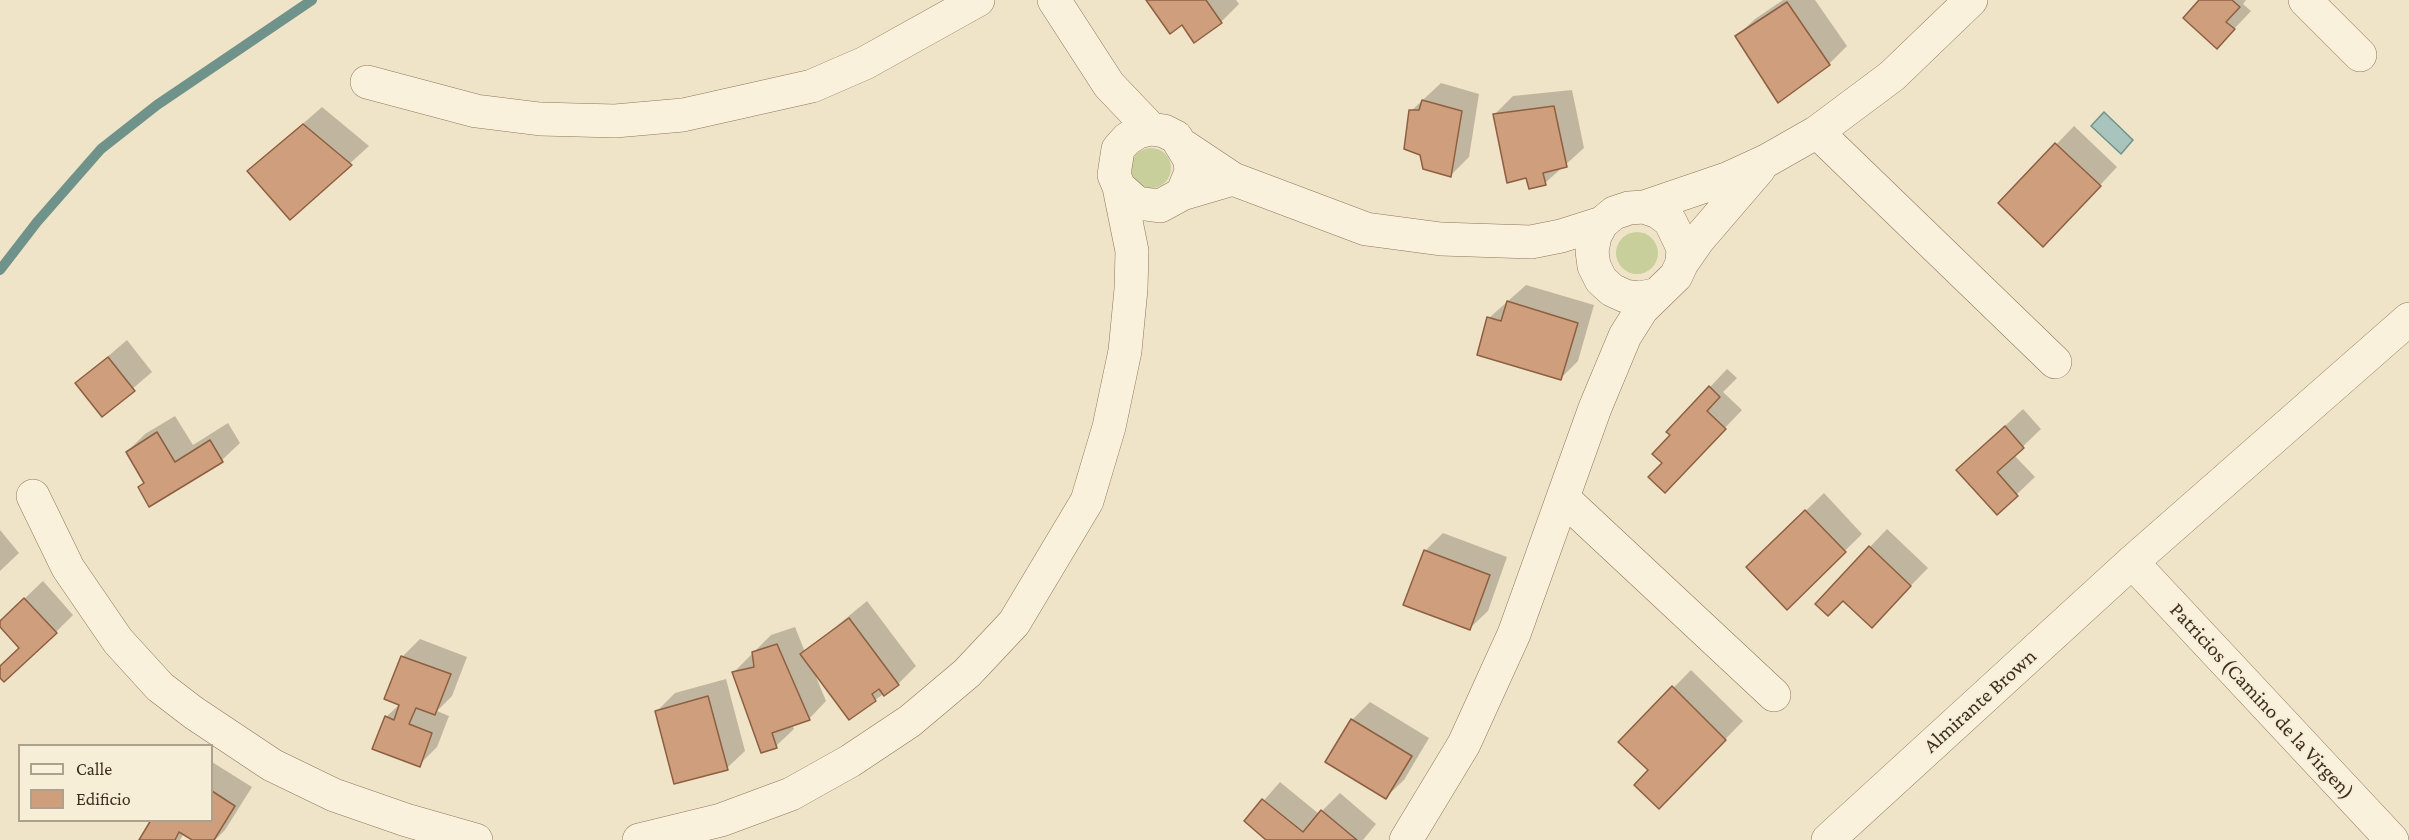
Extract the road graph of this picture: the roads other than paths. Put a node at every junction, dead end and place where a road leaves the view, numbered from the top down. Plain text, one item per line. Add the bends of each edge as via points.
1 (978, 0) edge
2 (1054, 0) edge
3 (1971, 0) edge
4 (2305, 0) edge
5 (2360, 55) dead end
6 (367, 82) dead end
7 (1109, 85) junction
8 (1151, 129) junction
9 (1817, 132) junction
10 (1185, 147) junction
11 (1766, 161) junction
12 (1116, 175) junction
13 (1233, 179) junction
14 (1171, 200) junction
15 (1644, 207) junction
16 (1602, 223) junction
17 (1531, 242) junction
18 (1132, 251) junction
19 (1682, 263) junction
20 (1603, 278) junction
21 (1654, 295) junction
22 (2409, 320) edge
23 (1625, 336) junction
24 (2055, 362) dead end
25 (33, 496) dead end
26 (1563, 498) junction
27 (2132, 562) junction
28 (1774, 695) dead end
29 (476, 840) edge
30 (639, 840) edge
31 (1406, 840) edge
32 (1828, 840) edge
33 (2392, 840) edge

1 - 6 street via 865,63 812,86 683,115 615,121 540,119 476,111
2 - 7 street
3 - 9 street via 1892,76
4 - 5 street
7 - 8 street
7 - 12 street
8 - 10 street via 1176,137
8 - 12 street via 1126,139 1118,149
9 - 11 street
9 - 24 street
10 - 13 street
10 - 14 street via 1191,172
11 - 15 street via 1692,193
11 - 19 street
12 - 14 street via 1137,203
12 - 18 street
13 - 14 street
13 - 17 street via 1366,229 1441,239
14 - 18 street
15 - 16 street via 1614,213
15 - 19 street via 1671,221 1683,248
16 - 17 street
16 - 20 street via 1592,251
17 - 20 street via 1565,251
18 - 30 street via 1125,351 1109,427 1087,501 1014,623 967,673 919,714 850,762 791,794 721,820
19 - 21 street via 1676,276
20 - 21 street via 1625,297
20 - 23 street via 1622,312
21 - 23 street
22 - 27 street, Almirante Brown
23 - 26 street
25 - 29 street via 68,568 118,641 160,687 272,765 334,795
26 - 28 street
26 - 31 street via 1514,634 1464,744
27 - 32 street, Almirante Brown
27 - 33 street, Patricios (Camino de la Virgen)

